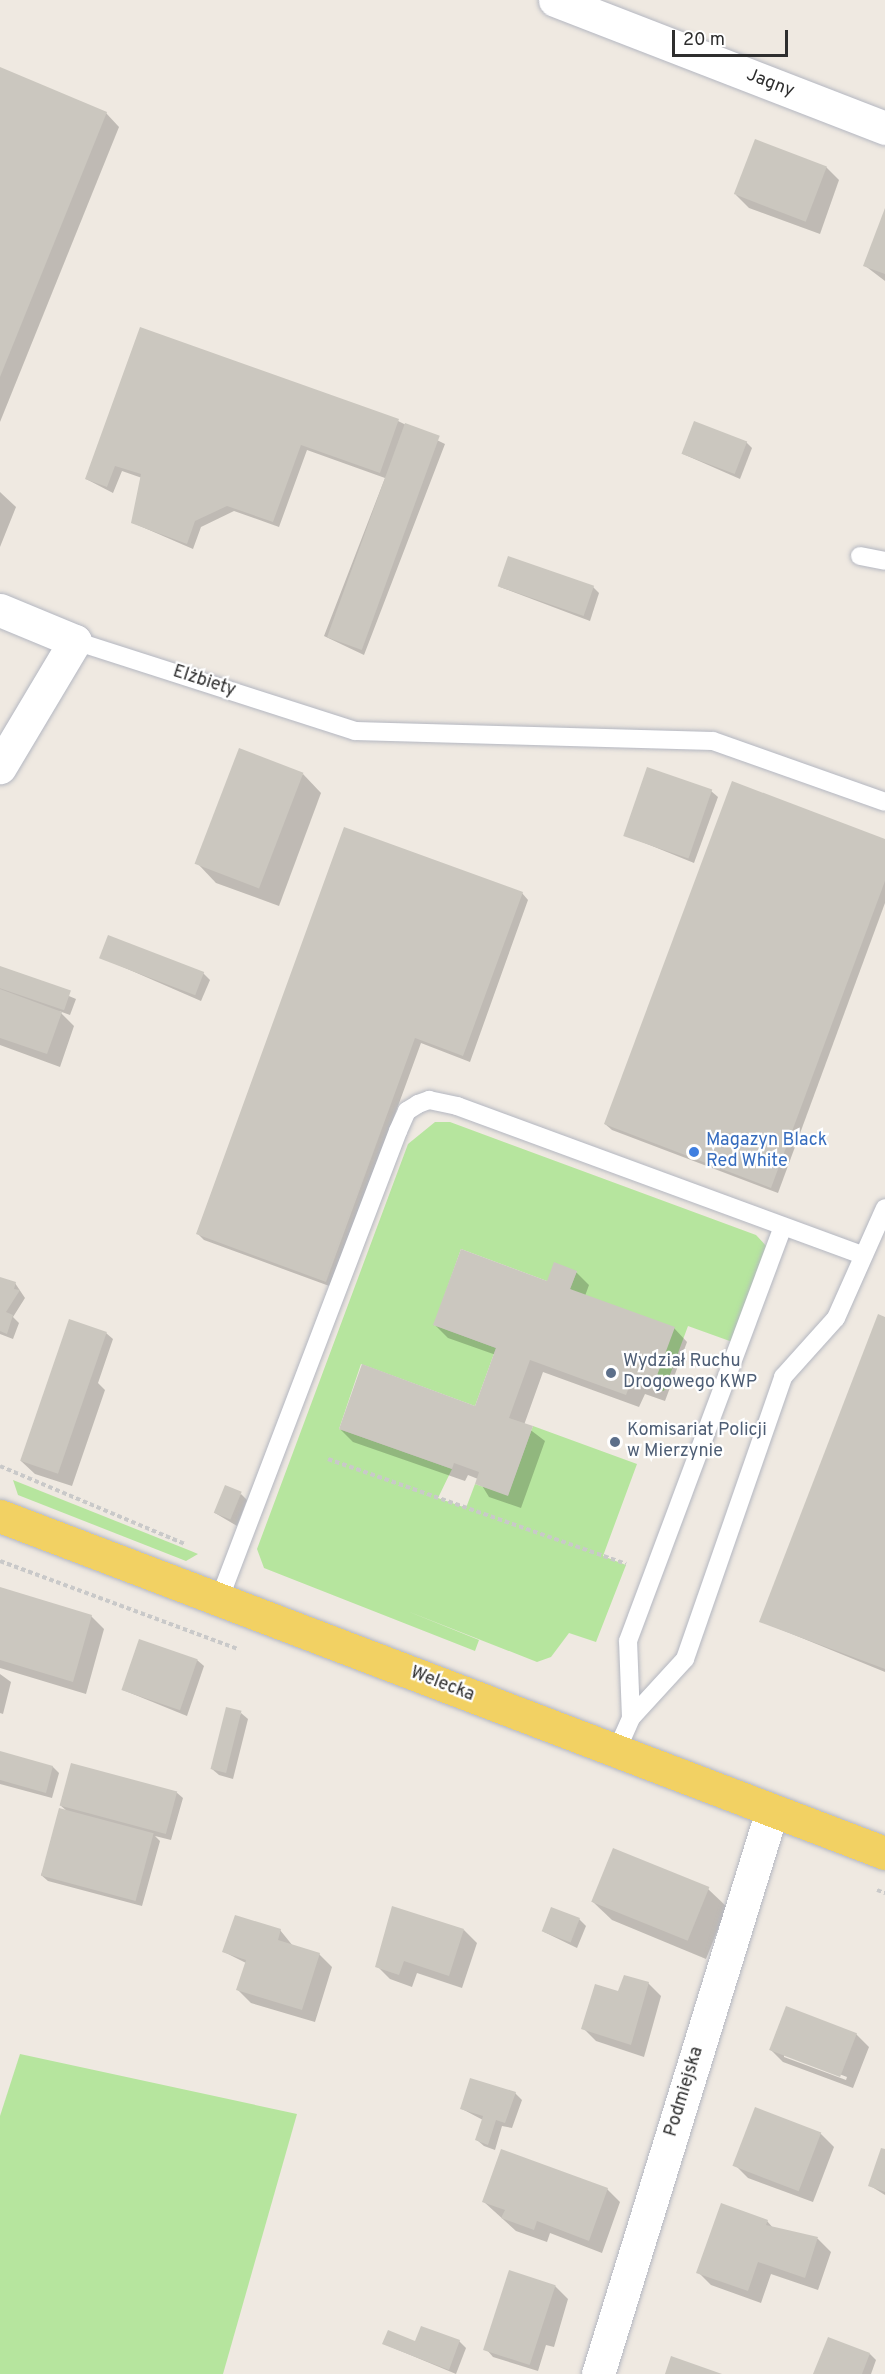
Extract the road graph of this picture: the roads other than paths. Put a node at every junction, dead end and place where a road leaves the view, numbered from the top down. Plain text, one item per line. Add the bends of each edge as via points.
1 (555, 0) edge
2 (885, 128) edge
3 (860, 556) dead end
4 (885, 561) edge
5 (0, 610) edge
6 (75, 641) junction
7 (0, 767) edge
8 (885, 802) edge
9 (885, 1208) edge
10 (782, 1228) junction
11 (864, 1256) junction
12 (0, 1516) edge
13 (219, 1600) junction
14 (631, 1718) junction
15 (616, 1752) junction
16 (772, 1810) junction
17 (885, 1852) edge
18 (598, 2374) edge

1 - 2 street, Jagny
3 - 4 lane
5 - 6 street, Elżbiety
6 - 7 street
6 - 8 lane, Elżbiety via 355,731 713,741
9 - 11 lane
10 - 11 lane
10 - 13 lane via 457,1106 429,1100 418,1104 407,1112 398,1131
10 - 14 lane via 628,1641
11 - 14 lane via 836,1318 783,1377 685,1659
12 - 13 main road, Welecka
13 - 15 main road, Welecka
14 - 15 lane
15 - 16 main road, Welecka
16 - 17 main road, Welecka
16 - 18 street, Podmiejska

